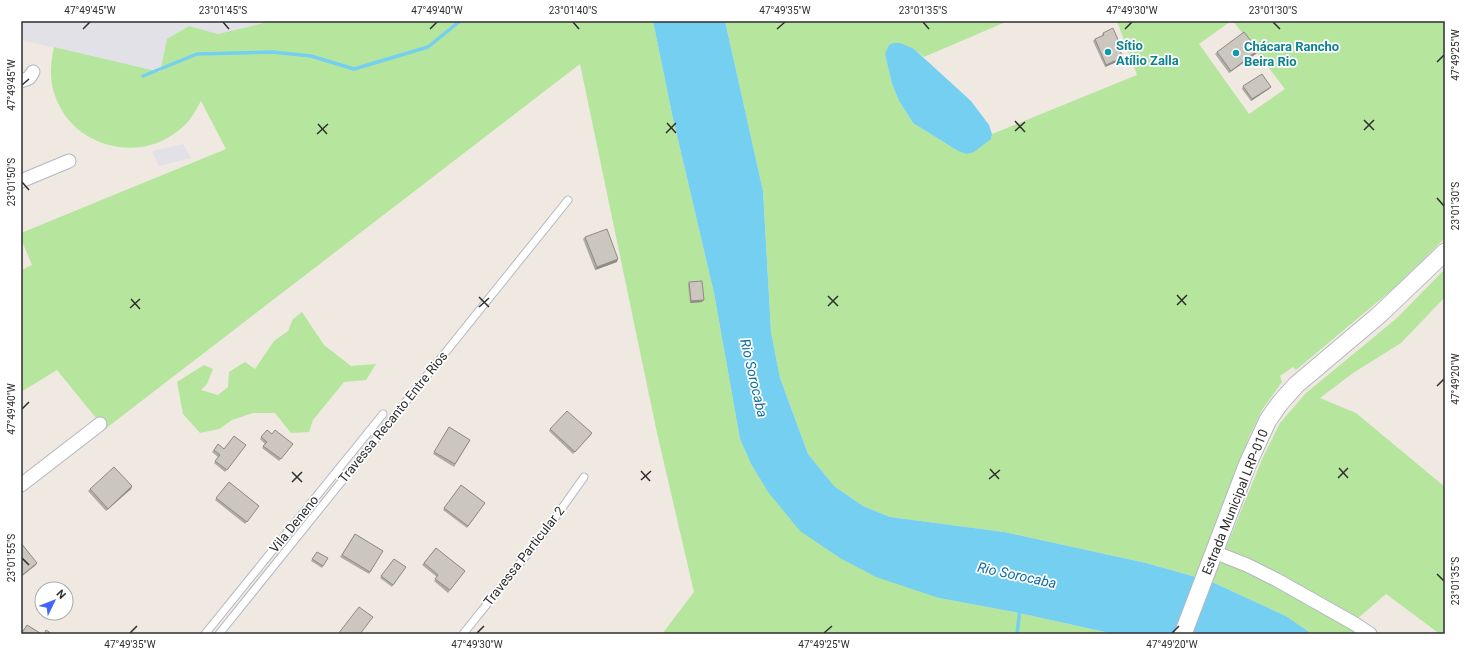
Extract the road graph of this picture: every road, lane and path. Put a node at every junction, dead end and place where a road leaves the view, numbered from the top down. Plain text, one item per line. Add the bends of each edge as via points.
1 (33, 72) dead end
2 (21, 81) edge
3 (69, 161) dead end
4 (21, 181) edge
5 (568, 200) dead end
6 (1445, 252) edge
7 (382, 414) dead end
8 (100, 424) dead end
9 (584, 477) dead end
10 (21, 485) edge
11 (1212, 558) junction
12 (205, 634) edge
13 (219, 634) edge
14 (463, 634) edge
15 (1183, 634) edge
16 (1370, 634) edge

1 - 2 street via 29,78
3 - 4 street
5 - 13 lane, Travessa Recanto Entre Rios
6 - 11 street, Estrada Municipal LRP-010 via 1379,315 1296,385 1280,404 1268,420 1248,463
7 - 12 lane, Vila Deneno
8 - 10 street
9 - 14 lane, Travessa Particular 2 via 545,532
11 - 15 street, Estrada Municipal LRP-010
11 - 16 street via 1247,565

